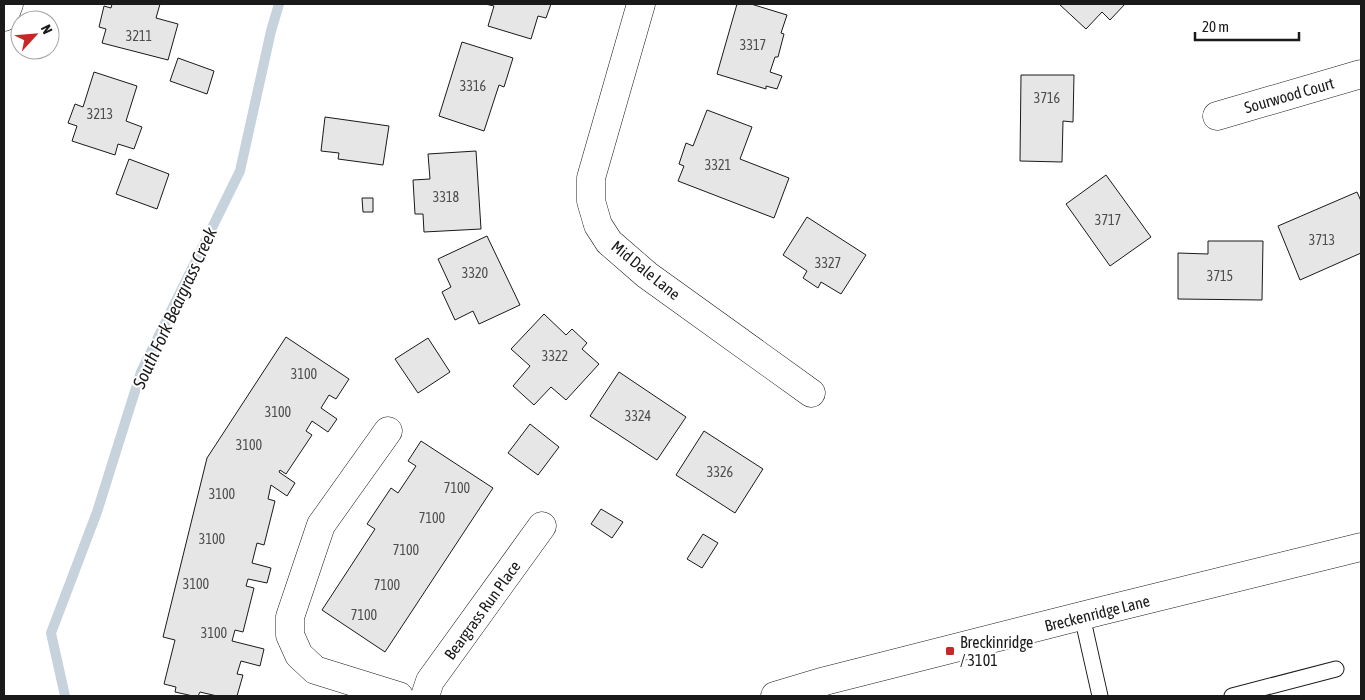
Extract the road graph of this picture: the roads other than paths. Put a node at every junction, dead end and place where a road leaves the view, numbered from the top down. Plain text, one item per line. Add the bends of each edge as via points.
1 (8, 4) edge
2 (641, 4) edge
3 (4, 17) edge
4 (1361, 74) edge
5 (1217, 116) dead end
6 (811, 393) dead end
7 (388, 430) dead end
8 (542, 526) dead end
9 (1361, 547) edge
10 (1082, 616) junction
11 (1336, 669) dead end
12 (399, 696) edge
13 (425, 696) edge
14 (775, 696) edge
15 (1100, 696) edge
16 (1232, 696) edge

1 - 3 street
2 - 6 street, Mid Dale Lane via 591,178 591,201 598,225 609,242 647,274
4 - 5 street, Sourwood Court
7 - 12 street via 321,525 290,617 290,634 298,655 315,670
8 - 13 street, Beargrass Run Place via 430,681
9 - 10 street, Breckenridge Lane
10 - 14 street, Breckenridge Lane
10 - 15 lane
11 - 16 lane

